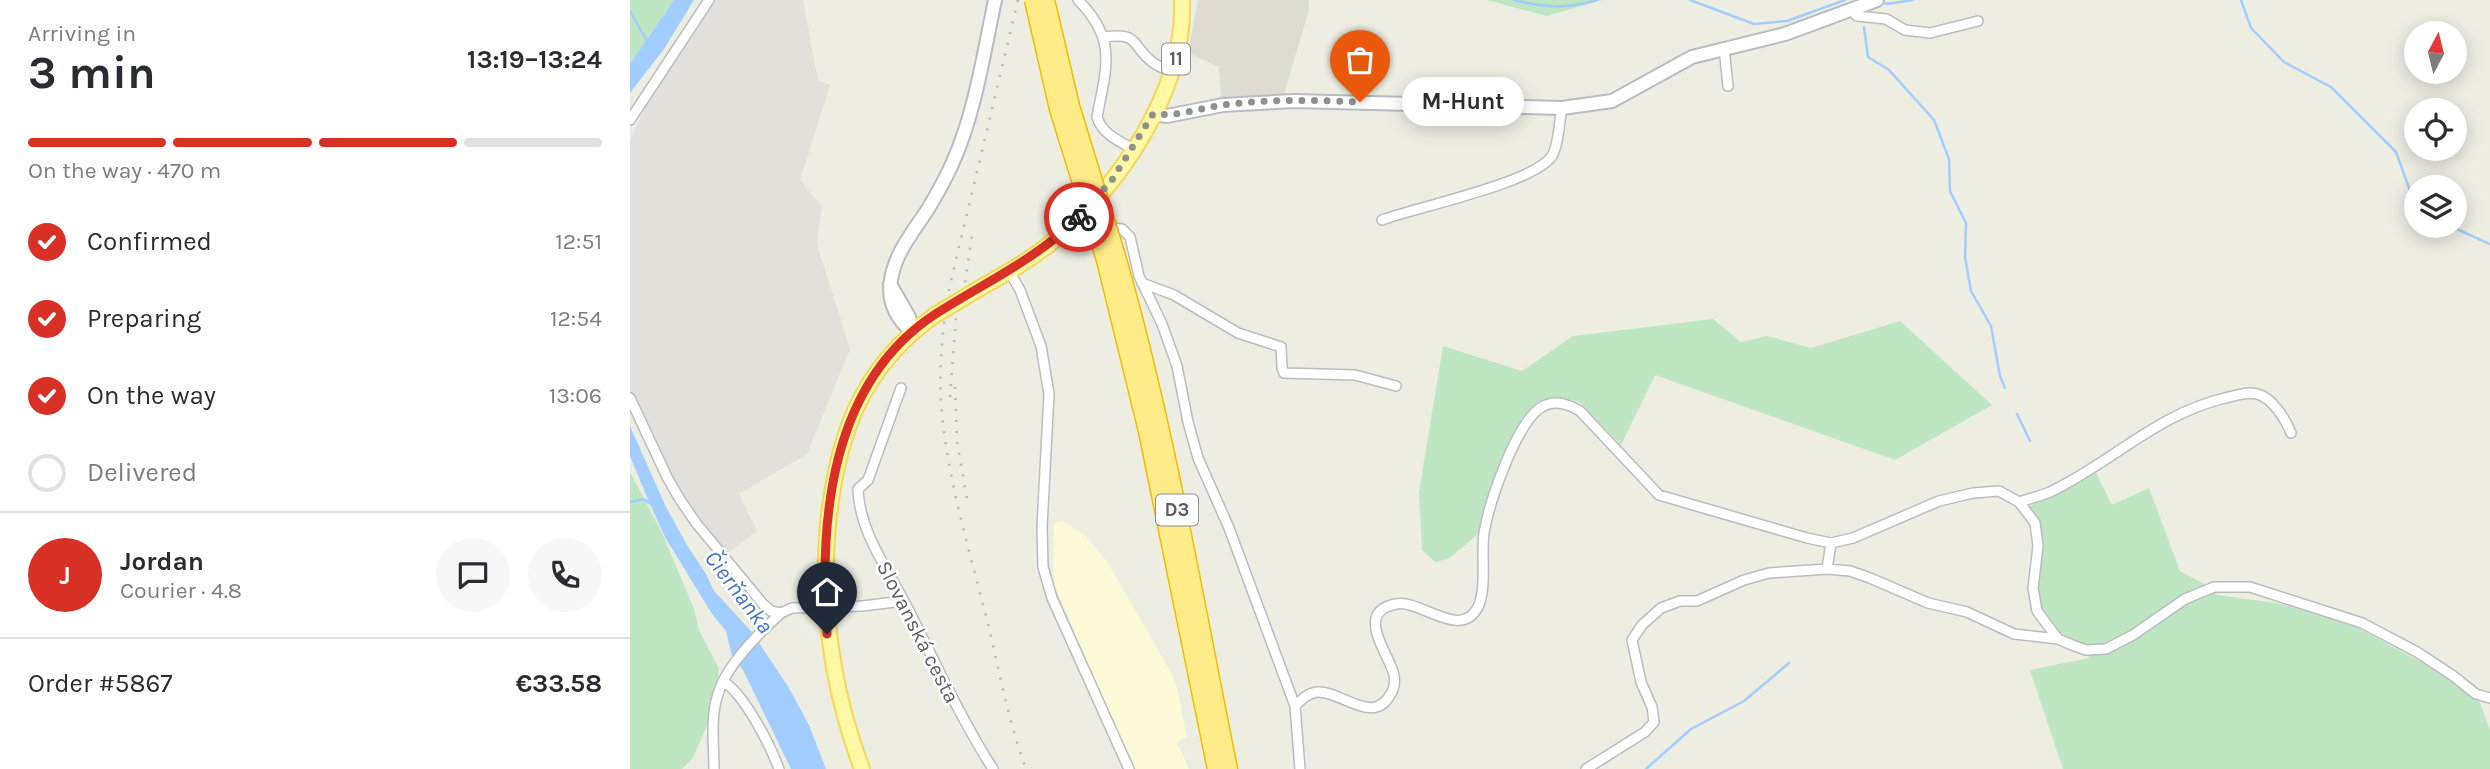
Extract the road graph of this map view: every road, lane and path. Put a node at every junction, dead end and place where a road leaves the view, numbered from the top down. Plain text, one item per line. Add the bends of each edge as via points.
1 (709, 0) edge
2 (995, 0) edge
3 (1033, 0) edge
4 (1046, 0) edge
5 (1078, 0) edge
6 (1182, 0) edge
7 (1872, 2) edge
8 (1851, 10) junction
9 (1978, 21) dead end
10 (1104, 37) junction
11 (1724, 48) junction
12 (1172, 72) junction
13 (1728, 86) dead end
14 (1562, 108) junction
15 (1153, 114) junction
16 (630, 120) edge
17 (1133, 149) junction
18 (1382, 220) dead end
19 (1067, 229) junction
20 (1110, 257) junction
21 (1009, 271) junction
22 (1142, 283) junction
23 (912, 332) junction
24 (1396, 386) dead end
25 (901, 387) dead end
26 (630, 398) edge
27 (2291, 433) dead end
28 (2019, 502) junction
29 (1830, 543) junction
30 (1827, 569) junction
31 (904, 601) junction
32 (825, 606) junction
33 (780, 613) junction
34 (2058, 639) junction
35 (723, 681) junction
36 (2490, 698) edge
37 (1295, 706) junction
38 (714, 769) edge
39 (779, 769) edge
40 (862, 769) edge
41 (993, 769) edge
42 (1129, 769) edge
43 (1216, 769) edge
44 (1229, 769) edge
45 (1300, 769) edge
46 (1586, 769) edge

1 - 16 street
2 - 23 street via 961,144 939,191 895,262 892,304
3 - 20 highway, D3, bridge via 1058,109
4 - 20 highway, D3, bridge
5 - 10 street
6 - 12 main road, 11 via 1181,35
7 - 8 street
8 - 9 street via 1857,16 1886,19 1905,30 1930,33
8 - 11 street via 1785,34
10 - 12 street via 1130,38 1149,60
10 - 17 street via 1108,60 1097,117 1104,131
11 - 13 street
11 - 14 street via 1679,62 1612,102
12 - 15 main road, 11
14 - 15 street via 1294,101
14 - 18 street via 1554,153 1544,166 1475,194
15 - 17 main road, 11
17 - 19 main road, 11 via 1102,194
19 - 21 main road, 11
19 - 22 street via 1087,243 1112,228 1126,232
20 - 43 highway, D3
20 - 44 highway, D3 via 1142,347
21 - 23 main road, 11, bridge
21 - 42 street via 1041,346 1049,394 1043,567 1052,598
22 - 24 street via 1174,295 1238,333 1281,347 1284,373 1355,375
22 - 37 street via 1177,366 1198,458 1238,548
23 - 32 main road, 11 via 874,375 846,431 831,498
25 - 31 street, Slovanská cesta via 868,480 858,489 858,507
26 - 33 street via 667,477 696,523 763,604
27 - 28 street via 2286,421 2259,394 2199,404 2049,492
28 - 29 street via 1999,491 1973,493
28 - 34 street via 2035,523 2037,611
29 - 30 street
29 - 37 street via 1659,495 1580,411 1563,403 1546,405 1528,422 1496,490 1484,537 1482,593 1472,614 1451,620 1407,604 1388,606 1377,619 1376,631 1394,675 1389,698 1365,707 1317,692
30 - 34 street via 1870,578 2014,634
30 - 46 street via 1769,573 1697,601 1661,608 1632,640 1654,722
31 - 32 street
31 - 41 street, Slovanská cesta via 968,730
32 - 33 street
32 - 40 main road, 11 via 836,689
33 - 35 street
34 - 36 street via 2086,650 2106,649 2185,599 2214,587 2250,587 2362,623 2417,652 2476,694
35 - 38 street via 713,722
35 - 39 street via 750,713
37 - 45 street

